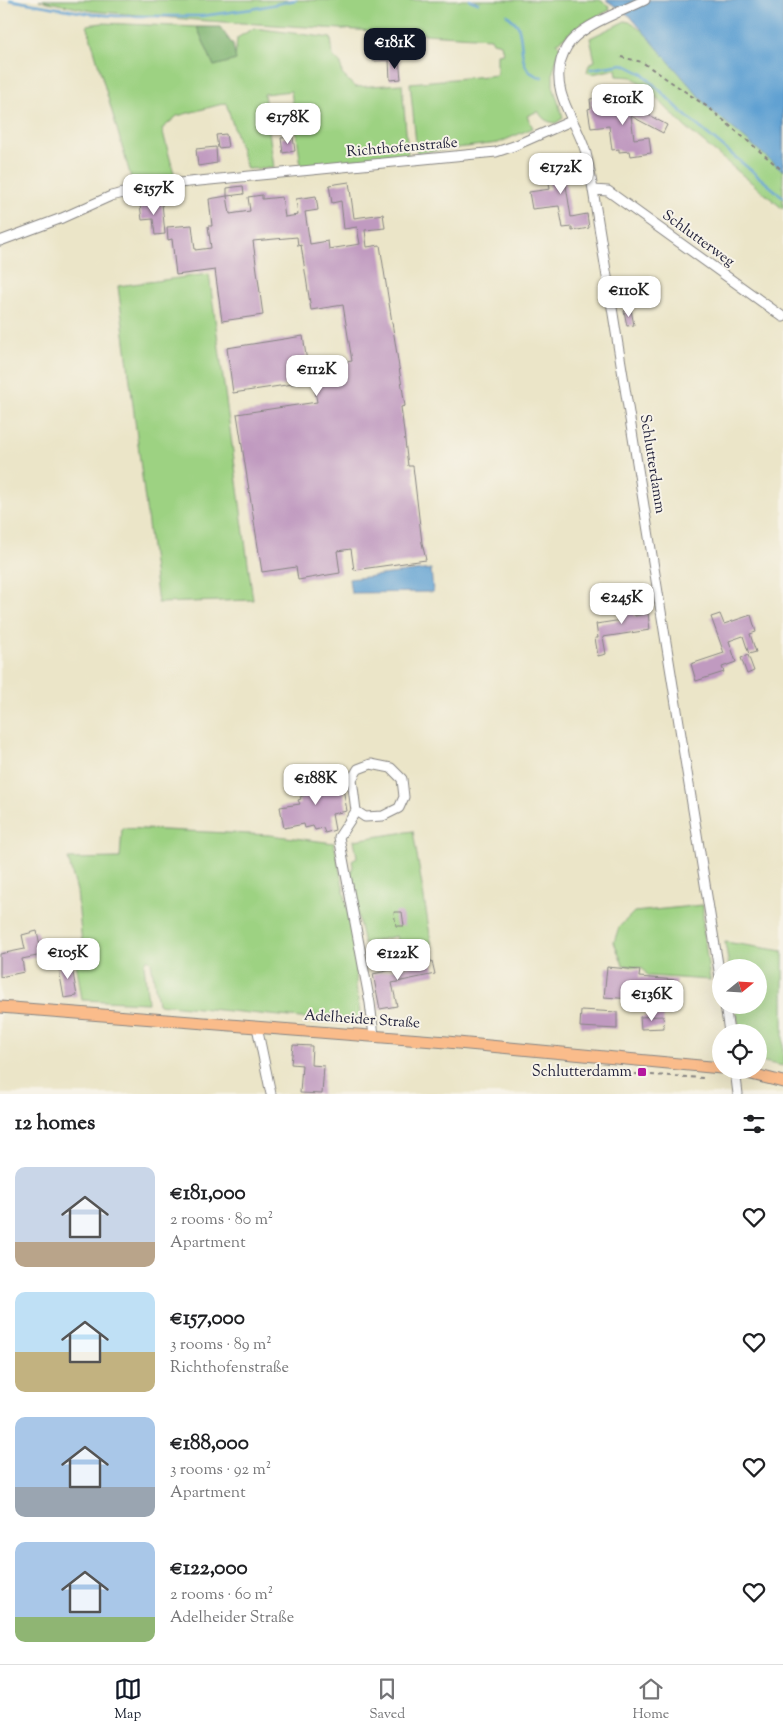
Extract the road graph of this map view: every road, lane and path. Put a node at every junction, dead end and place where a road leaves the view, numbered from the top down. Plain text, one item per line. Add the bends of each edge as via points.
1 (645, 0) edge
2 (621, 57) dead end
3 (571, 121) junction
4 (783, 171) edge
5 (594, 190) junction
6 (0, 241) edge
7 (783, 317) edge
8 (356, 811) junction
9 (717, 959) edge
10 (0, 1007) edge
11 (257, 1027) junction
12 (374, 1036) junction
13 (712, 1067) edge
14 (635, 1074) dead end
15 (705, 1076) dead end
16 (767, 1078) edge
17 (737, 1079) edge
18 (783, 1082) edge
19 (271, 1094) edge
20 (738, 1094) edge

1 - 3 street, Schlutterdamm via 582,31 564,50 558,81
2 - 4 path via 642,62 709,108
3 - 5 street, Schlutterdamm via 586,152
3 - 6 street, Richthofenstraße via 496,152 132,190
5 - 7 street, Schlutterweg via 608,191
5 - 9 street, Schlutterdamm
8 - 8 street via 352,779 358,770 372,764 391,768 402,779 404,797 399,808 383,816 365,817
8 - 12 street via 339,837
10 - 11 main road, Adelheider Straße
11 - 12 main road, Adelheider Straße
11 - 19 street
12 - 13 main road, Adelheider Straße
14 - 15 path
16 - 18 main road
17 - 20 street

